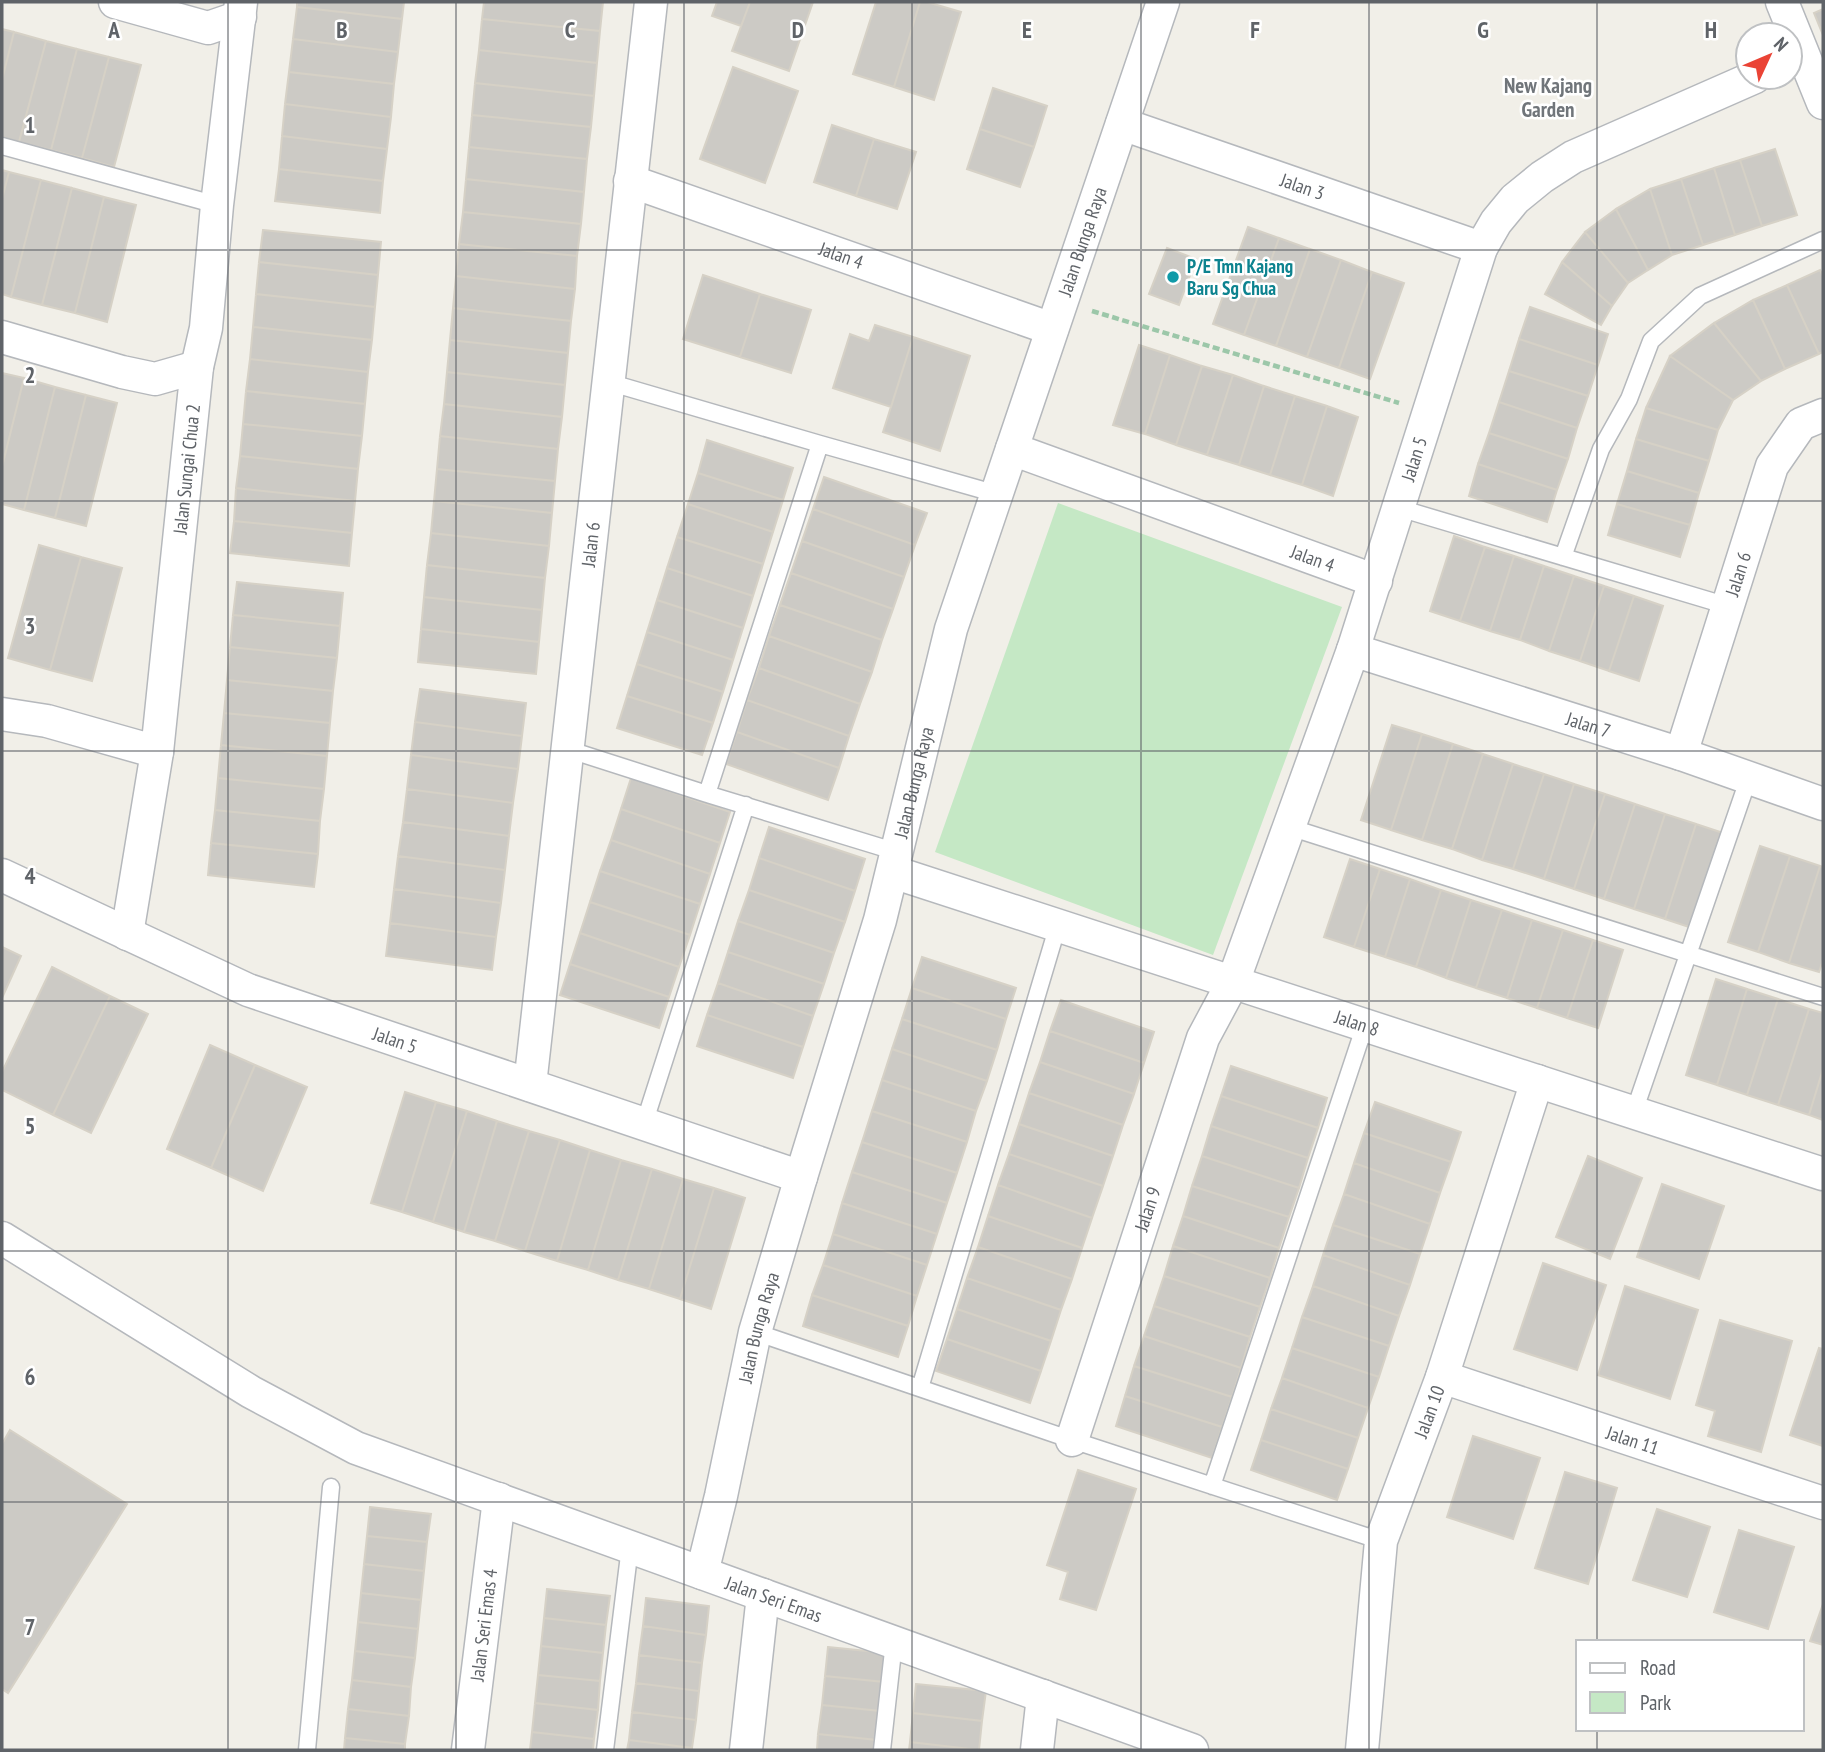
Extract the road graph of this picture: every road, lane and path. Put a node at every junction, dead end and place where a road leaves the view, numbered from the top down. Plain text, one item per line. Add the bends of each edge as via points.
1 (115, 2) edge
2 (650, 2) edge
3 (1161, 2) edge
4 (1782, 2) edge
5 (240, 9) edge
6 (1787, 21) edge
7 (1804, 70) edge
8 (1734, 86) edge
9 (1823, 103) edge
10 (1122, 124) junction
11 (2, 146) edge
12 (631, 181) junction
13 (217, 205) junction
14 (1823, 240) edge
15 (1482, 248) junction
16 (1057, 316) junction
17 (2, 337) edge
18 (197, 368) junction
19 (608, 382) junction
20 (1430, 412) junction
21 (1823, 415) edge
22 (820, 444) junction
23 (1012, 449) junction
24 (997, 494) junction
25 (1399, 508) junction
26 (1563, 557) junction
27 (1376, 581) junction
28 (1728, 606) junction
29 (1353, 650) junction
30 (2, 714) edge
31 (567, 749) junction
32 (157, 752) junction
33 (1681, 754) junction
34 (1749, 777) junction
35 (707, 794) junction
36 (1823, 804) edge
37 (746, 805) junction
38 (1289, 827) junction
39 (895, 862) junction
40 (2, 875) edge
41 (1058, 925) junction
42 (127, 934) junction
43 (1688, 954) junction
44 (1233, 982) junction
45 (1823, 997) edge
46 (1364, 1025) junction
47 (1537, 1081) junction
48 (530, 1085) junction
49 (1633, 1112) junction
50 (643, 1124) junction
51 (1823, 1174) edge
52 (800, 1177) junction
53 (2, 1238) edge
54 (755, 1332) junction
55 (1441, 1377) junction
56 (920, 1388) junction
57 (1072, 1440) junction
58 (1212, 1486) junction
59 (331, 1487) dead end
60 (499, 1499) junction
61 (1823, 1503) edge
62 (1381, 1541) junction
63 (630, 1547) junction
64 (702, 1573) junction
65 (763, 1595) junction
66 (894, 1642) junction
67 (1043, 1696) junction
68 (1178, 1748) edge
69 (307, 1750) edge
70 (468, 1750) edge
71 (605, 1750) edge
72 (746, 1750) edge
73 (882, 1750) edge
74 (1037, 1750) edge
75 (1362, 1750) edge

1 - 5 street via 208,28
2 - 12 street, Jalan 6
3 - 10 street, Jalan Bunga Raya
4 - 6 street
5 - 13 street, Jalan Sungai Chua 2
7 - 9 street
8 - 15 street, Jalan 5 via 1573,157 1515,199
10 - 15 street, Jalan 3
10 - 16 street, Jalan Bunga Raya
11 - 13 lane
12 - 16 street, Jalan 4
12 - 19 street, Jalan 6
13 - 18 street, Jalan Sungai Chua 2 via 206,328
14 - 26 lane via 1700,296 1651,341 1629,399 1601,449
15 - 20 street, Jalan 5
16 - 20 path
16 - 23 street, Jalan Bunga Raya
17 - 18 street via 156,379
18 - 32 street, Jalan Sungai Chua 2
19 - 22 lane
19 - 31 street, Jalan 6
20 - 25 street, Jalan 5
21 - 28 street, Jalan 6 via 1801,424 1772,466
22 - 24 lane
22 - 35 lane
23 - 24 street, Jalan Bunga Raya
23 - 27 street, Jalan 4
24 - 39 street, Jalan Bunga Raya via 951,629
25 - 26 lane
25 - 27 street, Jalan 5
26 - 28 lane
27 - 29 street, Jalan 5
28 - 33 street, Jalan 6
29 - 33 street, Jalan 7
29 - 38 street, Jalan 5
30 - 32 street via 47,721
31 - 35 lane
31 - 48 street, Jalan 6
32 - 42 street, Jalan Sungai Chua 2
33 - 34 street, Jalan 7
34 - 36 street, Jalan 7
34 - 43 lane
35 - 37 lane
37 - 39 lane
37 - 50 lane
38 - 43 lane
38 - 44 street, Jalan 5
39 - 41 street, Jalan 8
39 - 52 street, Jalan Bunga Raya
40 - 42 street, Jalan 5
41 - 44 street, Jalan 8
41 - 56 lane
42 - 48 street, Jalan 5 via 248,990
43 - 45 lane
43 - 49 lane
44 - 46 street, Jalan 8
44 - 57 street, Jalan 9 via 1203,1038
46 - 47 street, Jalan 8
46 - 58 lane
47 - 49 street, Jalan 8
47 - 55 street, Jalan 10
48 - 50 street, Jalan 5
49 - 51 street, Jalan 8
50 - 52 street, Jalan 5
52 - 54 street, Jalan Bunga Raya
53 - 60 street, Jalan Seri Emas via 251,1392 356,1448
54 - 56 lane
54 - 64 street, Jalan Bunga Raya
55 - 61 street, Jalan 11
55 - 62 street, Jalan 10
56 - 57 lane
57 - 58 lane
58 - 62 lane
59 - 69 lane
60 - 63 street, Jalan Seri Emas
60 - 70 street, Jalan Seri Emas 4
62 - 75 street, Jalan 10
63 - 64 street, Jalan Seri Emas
63 - 71 lane
64 - 65 street, Jalan Seri Emas
65 - 66 street, Jalan Seri Emas
65 - 72 street
66 - 67 street, Jalan Seri Emas
66 - 73 lane
67 - 68 street, Jalan Seri Emas
67 - 74 street

